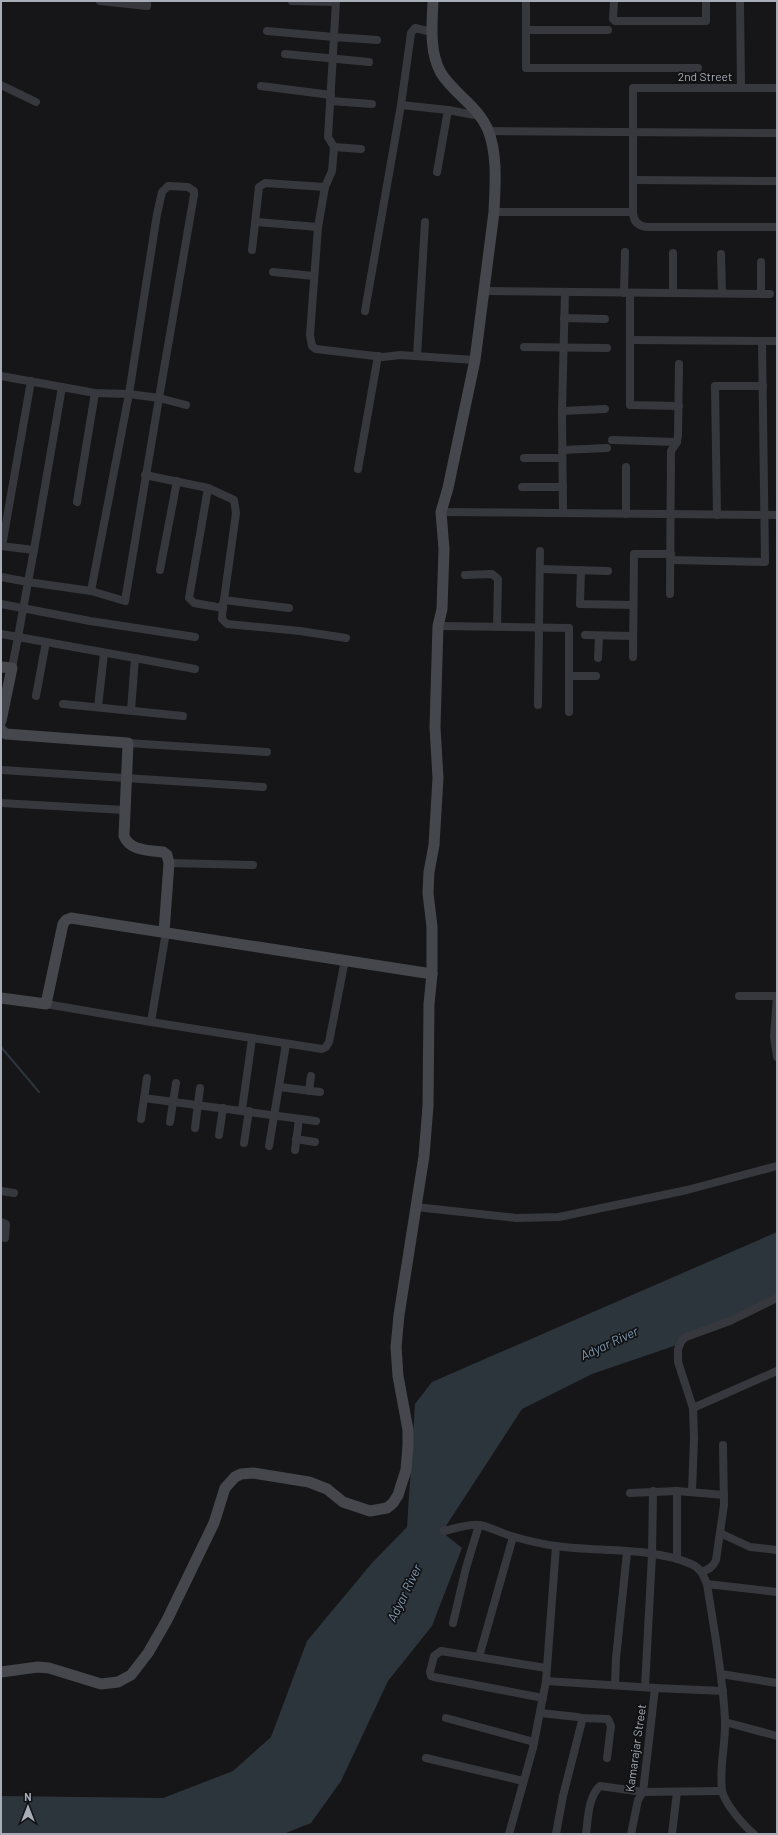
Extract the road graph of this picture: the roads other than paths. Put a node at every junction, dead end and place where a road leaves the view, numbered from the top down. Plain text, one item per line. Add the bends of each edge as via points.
1 (100, 1) edge
2 (147, 1) edge
3 (292, 1) edge
4 (432, 1) edge
5 (526, 1) edge
6 (614, 1) edge
7 (706, 1) edge
8 (740, 1) edge
9 (336, 2) edge
10 (526, 30) junction
11 (608, 30) dead end
12 (267, 31) dead end
13 (432, 32) junction
14 (334, 37) junction
15 (377, 40) dead end
16 (285, 54) dead end
17 (333, 59) junction
18 (368, 62) dead end
19 (698, 68) dead end
20 (1, 84) edge
21 (261, 86) dead end
22 (741, 88) junction
23 (777, 88) edge
24 (331, 98) junction
25 (36, 102) dead end
26 (372, 104) dead end
27 (401, 105) junction
28 (448, 110) junction
29 (480, 116) junction
30 (488, 131) junction
31 (633, 132) junction
32 (777, 133) edge
33 (334, 147) junction
34 (361, 150) dead end
35 (437, 172) dead end
36 (633, 180) junction
37 (777, 181) edge
38 (325, 187) junction
39 (494, 212) junction
40 (633, 212) junction
41 (256, 222) junction
42 (425, 222) dead end
43 (318, 227) junction
44 (777, 227) edge
45 (252, 250) dead end
46 (625, 252) dead end
47 (673, 253) dead end
48 (721, 254) dead end
49 (761, 262) dead end
50 (273, 272) dead end
51 (314, 276) junction
52 (484, 291) junction
53 (564, 292) junction
54 (627, 293) junction
55 (673, 293) junction
56 (722, 294) junction
57 (761, 294) junction
58 (770, 294) dead end
59 (365, 311) dead end
60 (564, 318) junction
61 (605, 319) dead end
62 (630, 340) junction
63 (762, 341) junction
64 (777, 341) edge
65 (524, 347) dead end
66 (563, 347) junction
67 (607, 348) dead end
68 (378, 356) junction
69 (417, 356) junction
70 (475, 360) junction
71 (679, 364) dead end
72 (1, 378) edge
73 (31, 381) junction
74 (763, 386) junction
75 (62, 387) junction
76 (95, 393) junction
77 (129, 394) junction
78 (159, 398) junction
79 (186, 405) dead end
80 (679, 406) junction
81 (605, 409) dead end
82 (562, 411) junction
83 (677, 442) junction
84 (562, 454) junction
85 (524, 458) dead end
86 (626, 467) dead end
87 (358, 469) dead end
88 (145, 475) junction
89 (177, 481) junction
90 (522, 487) dead end
91 (563, 487) junction
92 (208, 488) junction
93 (77, 502) dead end
94 (441, 512) junction
95 (563, 513) junction
96 (626, 514) junction
97 (671, 514) junction
98 (717, 515) junction
99 (764, 515) junction
100 (777, 515) edge
101 (2, 546) edge
102 (34, 550) junction
103 (540, 550) dead end
104 (671, 557) junction
105 (540, 569) junction
106 (160, 570) dead end
107 (581, 570) junction
108 (608, 571) dead end
109 (464, 575) dead end
110 (1, 577) edge
111 (28, 582) junction
112 (91, 591) junction
113 (670, 594) dead end
114 (1, 604) edge
115 (223, 604) junction
116 (633, 605) junction
117 (24, 608) junction
118 (289, 608) dead end
119 (438, 626) junction
120 (497, 627) junction
121 (539, 627) junction
122 (1, 634) edge
123 (586, 635) dead end
124 (599, 636) junction
125 (633, 636) junction
126 (18, 637) junction
127 (195, 637) dead end
128 (346, 638) dead end
129 (46, 642) junction
130 (104, 652) junction
131 (633, 657) dead end
132 (134, 658) junction
133 (598, 658) dead end
134 (6, 668) edge
135 (195, 669) dead end
136 (569, 676) junction
137 (596, 676) dead end
138 (36, 696) dead end
139 (63, 704) dead end
140 (538, 705) dead end
141 (98, 707) junction
142 (130, 710) junction
143 (569, 712) dead end
144 (183, 716) dead end
145 (1, 720) edge
146 (1, 729) edge
147 (128, 743) junction
148 (267, 752) dead end
149 (2, 770) edge
150 (126, 778) junction
151 (263, 787) dead end
152 (1, 803) edge
153 (124, 810) junction
154 (169, 863) junction
155 (253, 865) dead end
156 (165, 932) junction
157 (345, 960) junction
158 (432, 974) junction
159 (739, 996) dead end
160 (777, 996) edge
161 (1, 998) edge
162 (46, 1004) junction
163 (151, 1022) junction
164 (252, 1039) junction
165 (286, 1044) junction
166 (777, 1057) edge
167 (311, 1076) dead end
168 (147, 1078) dead end
169 (176, 1083) dead end
170 (279, 1087) junction
171 (200, 1088) dead end
172 (309, 1091) junction
173 (320, 1092) dead end
174 (144, 1098) junction
175 (173, 1101) junction
176 (197, 1104) junction
177 (223, 1108) junction
178 (246, 1111) junction
179 (274, 1115) junction
180 (141, 1119) dead end
181 (299, 1119) junction
182 (316, 1121) dead end
183 (170, 1122) dead end
184 (195, 1128) dead end
185 (219, 1135) dead end
186 (296, 1139) junction
187 (315, 1142) dead end
188 (244, 1143) dead end
189 (269, 1146) dead end
190 (295, 1150) dead end
191 (777, 1166) edge
192 (1, 1191) edge
193 (14, 1193) dead end
194 (416, 1207) junction
195 (1, 1222) edge
196 (5, 1238) dead end
197 (777, 1298) edge
198 (777, 1371) edge
199 (693, 1408) junction
200 (723, 1445) dead end
201 (653, 1491) junction
202 (677, 1491) junction
203 (692, 1492) junction
204 (630, 1493) dead end
205 (724, 1494) junction
206 (479, 1524) junction
207 (444, 1531) dead end
208 (720, 1533) junction
209 (513, 1536) junction
210 (556, 1546) junction
211 (777, 1550) edge
212 (627, 1552) junction
213 (652, 1554) junction
214 (677, 1559) junction
215 (702, 1572) junction
216 (707, 1584) junction
217 (777, 1592) edge
218 (453, 1623) dead end
219 (479, 1657) junction
220 (546, 1668) junction
221 (1, 1672) edge
222 (721, 1674) junction
223 (546, 1681) junction
224 (777, 1683) edge
225 (615, 1684) junction
226 (645, 1687) junction
227 (655, 1688) junction
228 (723, 1691) junction
229 (543, 1698) junction
230 (540, 1713) junction
231 (446, 1718) dead end
232 (581, 1718) junction
233 (725, 1722) junction
234 (777, 1736) edge
235 (534, 1742) junction
236 (426, 1758) dead end
237 (606, 1758) dead end
238 (523, 1782) junction
239 (722, 1791) junction
240 (643, 1792) junction
241 (677, 1792) junction
242 (509, 1834) edge
243 (556, 1834) edge
244 (586, 1834) edge
245 (631, 1834) edge
246 (672, 1834) edge
247 (754, 1834) edge

1 - 2 street via 146,6
3 - 9 street
4 - 13 street
5 - 10 street
6 - 7 street via 615,21 706,21
8 - 22 street
9 - 14 street
10 - 11 street
10 - 19 street via 526,68
12 - 14 street
13 - 27 street via 412,29
13 - 29 street via 434,55 441,74
14 - 15 street
14 - 17 street
16 - 17 street
17 - 18 street
17 - 24 street
20 - 25 street
21 - 24 street
22 - 23 street, 2nd Street
22 - 31 street, 2nd Street via 633,88
24 - 26 street
24 - 33 street via 328,137
27 - 28 street
27 - 59 street
28 - 29 street
28 - 35 street
29 - 30 street
30 - 31 street
30 - 39 street via 494,162
31 - 32 street
31 - 36 street
33 - 34 street
33 - 38 street via 332,171
36 - 37 street
36 - 40 street
38 - 41 street via 261,184
38 - 43 street
39 - 40 street
39 - 52 street
40 - 44 street via 634,220 644,226
41 - 43 street
41 - 45 street
42 - 69 street
43 - 51 street
46 - 54 street
47 - 55 street
48 - 56 street
49 - 57 street
50 - 51 street
51 - 68 street via 310,335 312,346 316,349
52 - 53 street
52 - 70 street
53 - 54 street
53 - 60 street
54 - 55 street
54 - 62 street
55 - 56 street
56 - 57 street
57 - 58 street
60 - 61 street
60 - 66 street
62 - 63 street
62 - 80 street via 630,405
63 - 64 street
63 - 74 street
65 - 66 street
66 - 67 street
66 - 82 street
68 - 69 street
68 - 87 street
69 - 70 street
70 - 94 street
71 - 80 street
72 - 73 street
73 - 75 street
73 - 101 street
74 - 98 street via 715,386
74 - 99 street
75 - 76 street
75 - 102 street
76 - 77 street
76 - 93 street
77 - 78 street
77 - 78 street via 152,240 162,192 168,186 188,187 194,191 194,195
77 - 112 street
78 - 79 street
78 - 88 street
80 - 83 street
81 - 82 street
82 - 84 street
83 - 84 street via 610,444
83 - 97 street via 671,451
84 - 85 street
84 - 91 street
86 - 96 street
88 - 89 street
88 - 112 street via 125,601
89 - 92 street
89 - 106 street
90 - 91 street
91 - 95 street
92 - 115 street via 234,500 236,504
92 - 115 street via 189,598 194,603
94 - 95 street
94 - 119 street via 444,549 442,609
95 - 96 street
96 - 97 street
97 - 98 street
97 - 104 street
98 - 99 street
99 - 100 street
99 - 104 street via 765,562
101 - 102 street
102 - 111 street
103 - 105 street
104 - 113 street
104 - 116 street via 634,554
105 - 107 street
105 - 121 street
107 - 108 street
107 - 116 street via 580,604
109 - 120 street via 492,574 498,579
110 - 111 street
111 - 112 street
111 - 117 street
114 - 117 street
115 - 118 street
115 - 128 street via 222,619 227,624
116 - 125 street
117 - 126 street
117 - 127 street
119 - 120 street
119 - 158 street via 435,727 438,778 428,893 432,927
120 - 121 street
121 - 136 street via 569,628
121 - 140 street
122 - 126 street
123 - 124 street
124 - 125 street
124 - 133 street
125 - 131 street
126 - 129 street
126 - 134 street
129 - 130 street
129 - 138 street
130 - 132 street
130 - 141 street
132 - 135 street
132 - 142 street
134 - 145 street
136 - 137 street
136 - 143 street
139 - 141 street
141 - 142 street
142 - 144 street
146 - 147 street via 6,734
147 - 148 street
147 - 150 street
149 - 150 street
150 - 151 street
150 - 153 street
152 - 153 street
153 - 154 street via 124,836 127,843 163,852 167,855
154 - 155 street
154 - 156 street
156 - 157 street
156 - 162 street via 77,918 66,920
156 - 163 street
157 - 158 street
157 - 165 street via 326,1047 317,1049
158 - 194 street via 429,1004 428,1106
159 - 160 street
160 - 166 street via 774,1037
161 - 162 street
162 - 163 street
163 - 164 street
164 - 165 street
164 - 178 street
165 - 170 street
167 - 172 street
168 - 174 street
169 - 175 street
170 - 172 street
170 - 179 street
171 - 176 street
172 - 173 street
174 - 175 street
174 - 180 street
175 - 176 street
175 - 183 street
176 - 177 street
176 - 184 street
177 - 178 street
177 - 185 street
178 - 179 street
178 - 188 street
179 - 181 street
179 - 189 street
181 - 182 street
181 - 186 street
186 - 187 street
186 - 190 street
191 - 194 street via 687,1190 559,1217 516,1218
192 - 193 street
194 - 221 street via 396,1347 408,1445 406,1470 393,1503 380,1510 370,1511 343,1502 327,1489 309,1482 261,1474 241,1474 225,1488 214,1522 167,1620 131,1675 118,1682 101,1684 44,1668
195 - 196 street via 6,1224
197 - 199 street via 730,1321 682,1340 677,1355
198 - 199 street
199 - 203 street
200 - 205 street
201 - 202 street
201 - 204 street
201 - 213 street
202 - 203 street
202 - 214 street
203 - 205 street
205 - 208 street
206 - 207 street
206 - 209 street
206 - 218 street
208 - 211 street via 750,1547
208 - 215 street via 714,1566
209 - 210 street
209 - 219 street
210 - 212 street
210 - 220 street
212 - 213 street
212 - 225 street
213 - 214 street
213 - 226 street
214 - 215 street via 690,1563
215 - 216 street
216 - 217 street
216 - 222 street
219 - 220 street
219 - 229 street via 441,1651 434,1656 430,1676
220 - 223 street
222 - 224 street
222 - 228 street
223 - 225 street
223 - 229 street
225 - 226 street
226 - 227 street
227 - 228 street
227 - 240 street, Kamarajar Street
228 - 233 street
229 - 230 street
230 - 232 street
230 - 235 street
231 - 235 street
232 - 237 street via 608,1719 610,1722
232 - 243 street
233 - 234 street
233 - 239 street
235 - 238 street
236 - 238 street
238 - 242 street
239 - 241 street
239 - 247 street via 733,1811
240 - 241 street
240 - 244 street via 600,1786 592,1799
240 - 245 street, Kamarajar Street via 638,1800
241 - 246 street

